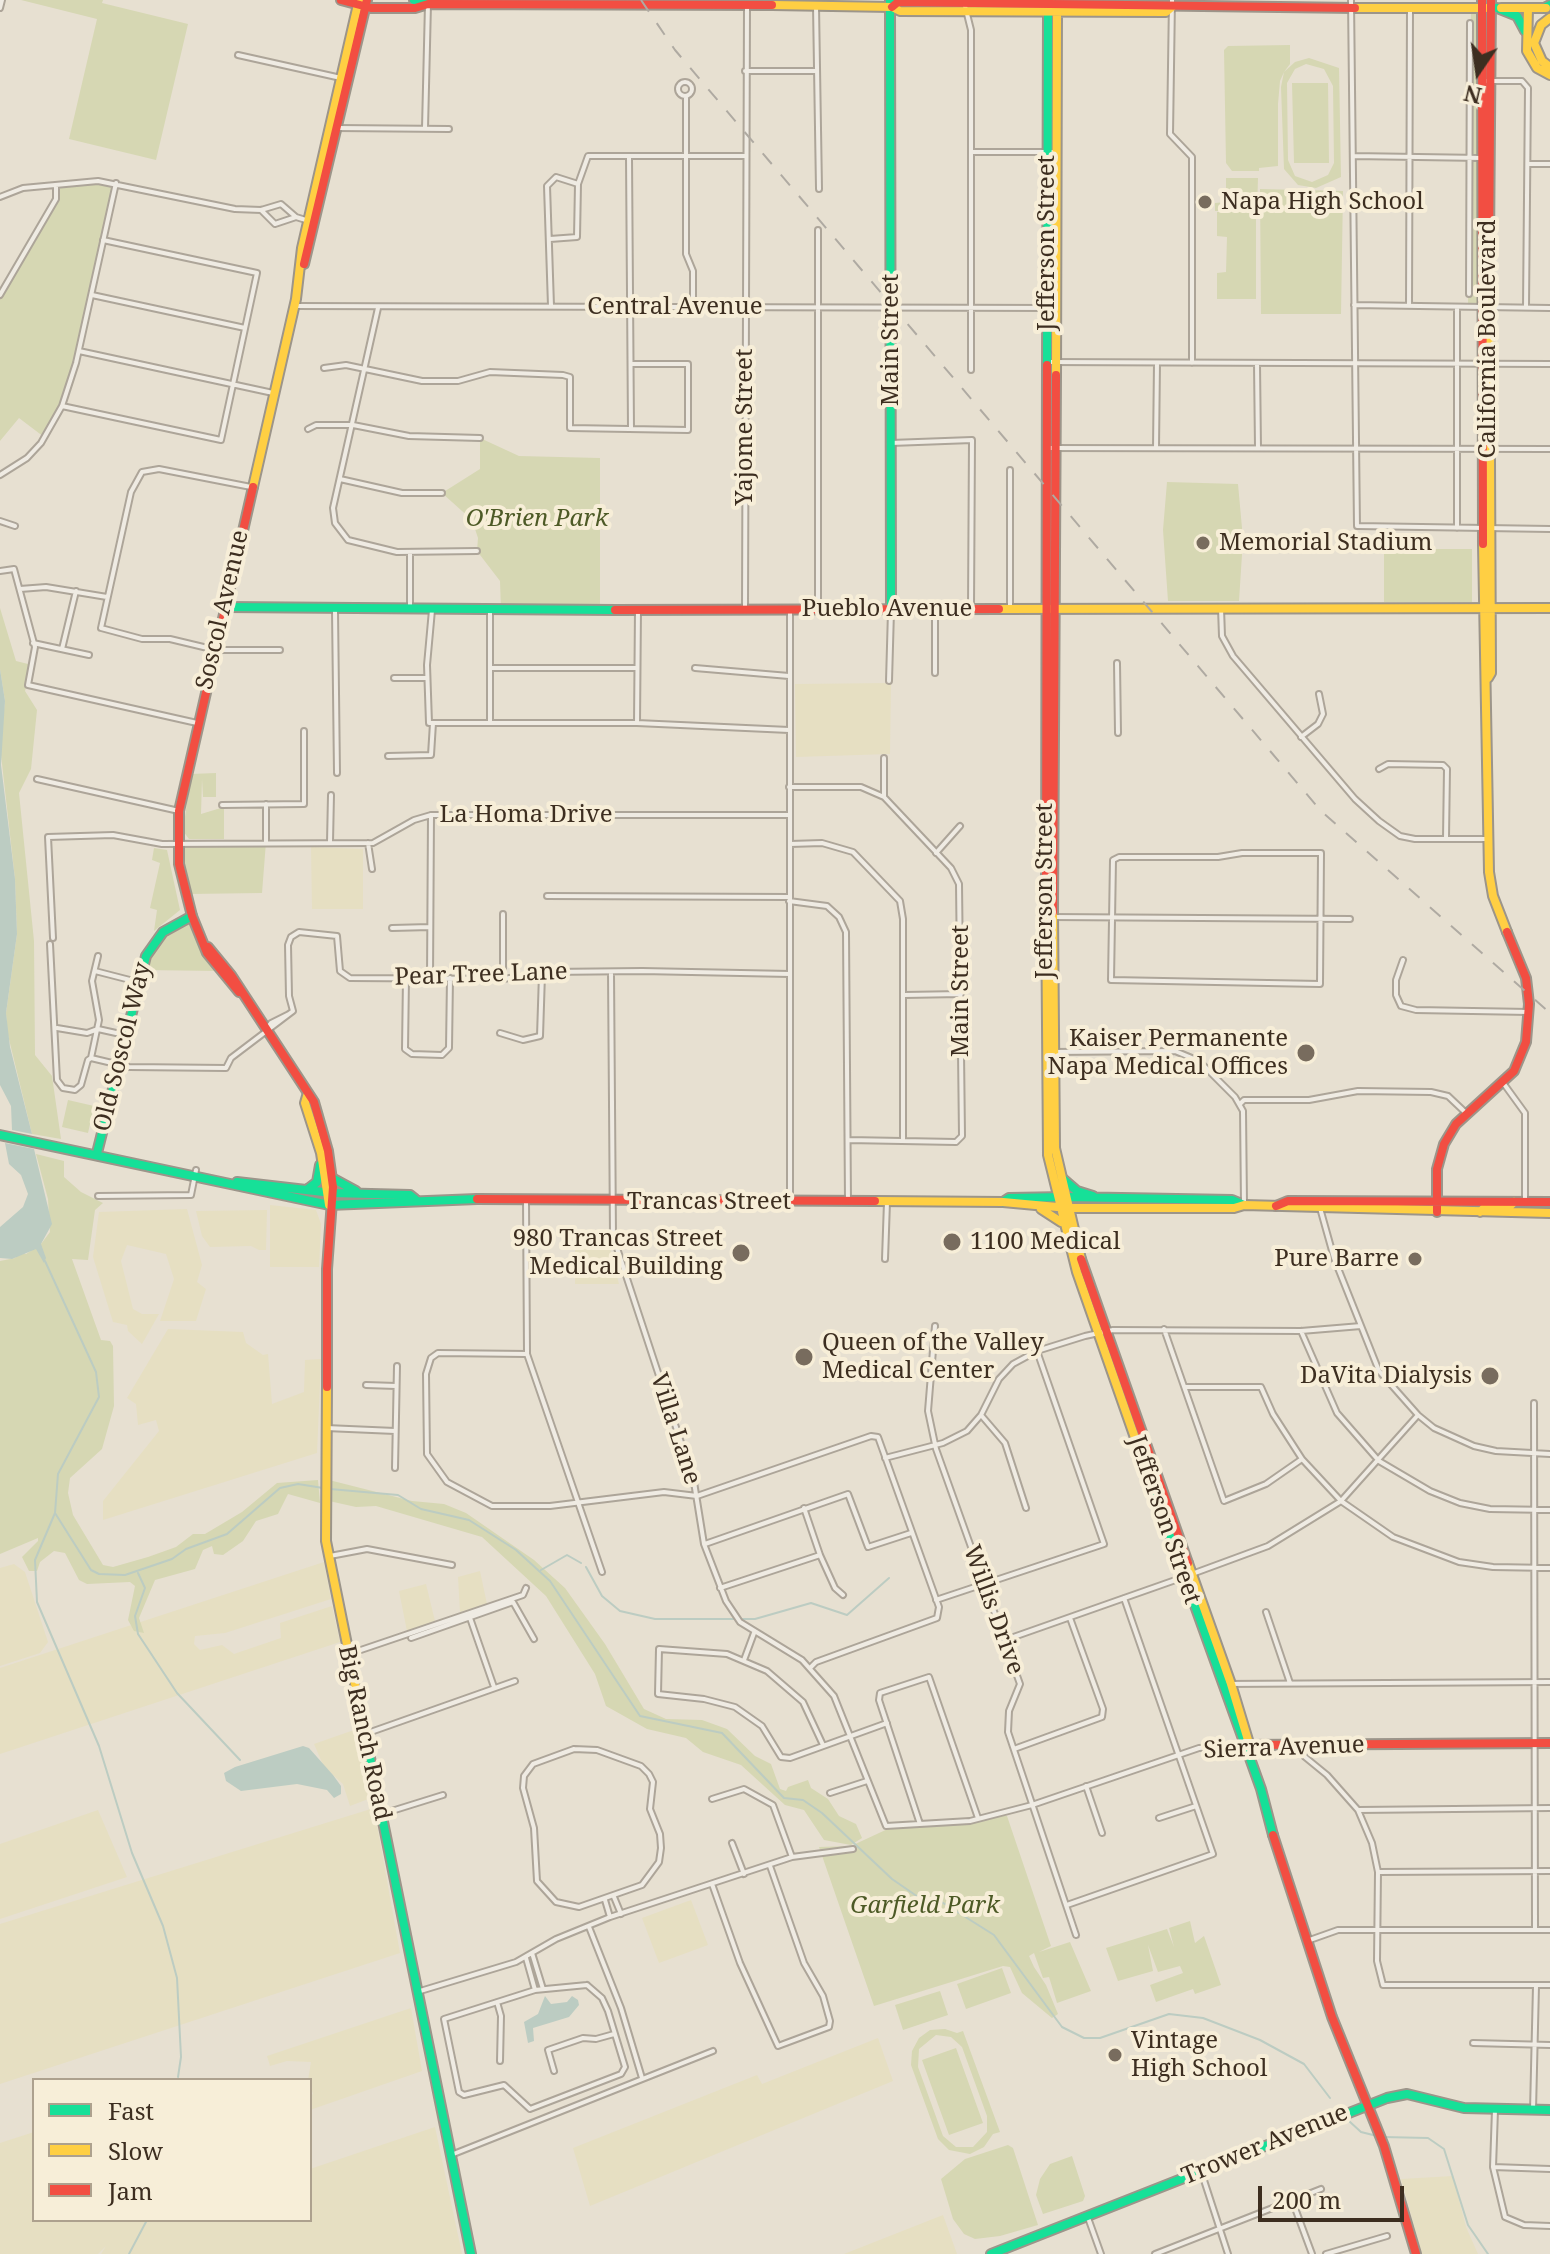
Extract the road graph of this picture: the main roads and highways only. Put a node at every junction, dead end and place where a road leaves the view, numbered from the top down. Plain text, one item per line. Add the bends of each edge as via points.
1 (341, 0) edge
2 (414, 0) edge
3 (362, 3) edge
4 (692, 3) edge
5 (761, 3) edge
6 (827, 3) edge
7 (891, 3) edge
8 (428, 4) junction
9 (1172, 4) edge
10 (1225, 4) edge
11 (1351, 4) edge
12 (966, 5) edge
13 (1118, 5) edge
14 (1489, 5) edge
15 (1052, 7) edge
16 (1548, 7) edge
17 (1528, 8) junction
18 (1550, 18) edge
19 (1527, 35) junction
20 (1550, 67) edge
21 (1550, 75) edge
22 (225, 607) junction
23 (1050, 608) junction
24 (1550, 608) edge
25 (1487, 609) junction
26 (891, 611) junction
27 (192, 916) junction
28 (307, 1096) junction
29 (308, 1110) junction
30 (0, 1135) edge
31 (325, 1136) junction
32 (97, 1153) junction
33 (321, 1157) junction
34 (332, 1178) junction
35 (1057, 1178) junction
36 (235, 1183) junction
37 (295, 1189) junction
38 (329, 1192) junction
39 (379, 1195) junction
40 (1042, 1197) junction
41 (1061, 1197) junction
42 (1100, 1198) junction
43 (415, 1199) junction
44 (1003, 1202) junction
45 (1346, 1202) junction
46 (1514, 1202) junction
47 (1550, 1202) edge
48 (1165, 1203) junction
49 (329, 1205) junction
50 (1244, 1205) junction
51 (1034, 1206) junction
52 (1276, 1206) junction
53 (1092, 1207) junction
54 (1436, 1207) junction
55 (1064, 1208) junction
56 (1320, 1208) junction
57 (1480, 1212) junction
58 (1550, 1213) edge
59 (1068, 1226) junction
60 (1550, 1743) edge
61 (1245, 1745) junction
62 (1368, 2104) junction
63 (1550, 2110) edge
64 (471, 2254) edge
65 (991, 2254) edge
66 (1416, 2254) edge

1 - 3 main road
2 - 8 main road
3 - 8 main road via 415,8
3 - 22 main road, Soscol Avenue
4 - 5 main road
4 - 8 main road
5 - 6 main road
6 - 7 main road
7 - 12 main road via 900,11
7 - 26 main road, Main Street
9 - 10 main road
9 - 13 main road
10 - 11 main road
11 - 14 main road
12 - 15 main road
13 - 15 main road
14 - 17 main road
14 - 19 main road via 1517,16
14 - 25 main road, California Boulevard
15 - 23 main road, Jefferson Street
16 - 17 main road
17 - 19 main road
18 - 20 main road via 1534,43
19 - 21 main road via 1530,59
22 - 26 main road, Pueblo Avenue
22 - 27 main road, Soscol Avenue via 179,811 176,844
23 - 25 main road, Pueblo Avenue
23 - 26 main road, Pueblo Avenue
23 - 35 main road, Jefferson Street via 1048,1052
24 - 25 main road, Pueblo Avenue
25 - 54 main road, California Boulevard via 1490,885 1526,978 1529,1012 1524,1050 1504,1084 1467,1114 1444,1144
27 - 28 main road, Soscol Avenue via 207,953 266,1030
27 - 32 main road, Old Soscol Way via 163,932 149,950
28 - 29 main road, Soscol Avenue
28 - 31 main road, Soscol Avenue
29 - 31 main road
29 - 33 main road, Soscol Avenue
30 - 32 main road, Trancas Street
31 - 34 main road, Soscol Avenue
32 - 36 main road, Trancas Street
33 - 37 main road via 315,1184
33 - 38 main road, Soscol Avenue
34 - 38 main road, Soscol Avenue
34 - 39 main road via 344,1188
35 - 40 main road
35 - 41 main road, Jefferson Street
35 - 42 main road
36 - 37 main road, Trancas Street
36 - 49 main road, Trancas Street
37 - 38 main road, Trancas Street
38 - 39 main road, Trancas Street
38 - 49 main road, Soscol Avenue
39 - 43 main road, Trancas Street
40 - 41 main road, Trancas Street
40 - 44 main road, Trancas Street
41 - 42 main road, Trancas Street
41 - 55 main road, Jefferson Street
42 - 48 main road, Trancas Street
43 - 44 main road, Trancas Street
43 - 49 main road, Trancas Street
44 - 51 main road, Trancas Street
45 - 52 main road, Trancas Street via 1288,1201
45 - 54 main road, Trancas Street
45 - 56 main road
46 - 47 main road, Trancas Street
46 - 54 main road, Trancas Street
46 - 57 main road
48 - 50 main road, Trancas Street
48 - 50 main road, Trancas Street via 1232,1200
48 - 53 main road, Trancas Street
49 - 64 main road, Big Ranch Road via 324,1489 328,1556
50 - 52 main road, Trancas Street
51 - 55 main road, Trancas Street
51 - 59 main road
52 - 56 main road, Trancas Street
53 - 55 main road, Trancas Street
53 - 59 main road
54 - 56 main road, Trancas Street
54 - 57 main road, Trancas Street
55 - 59 main road, Jefferson Street
57 - 58 main road, Trancas Street
59 - 61 main road, Jefferson Street
60 - 61 main road, Sierra Avenue
61 - 62 main road, Jefferson Street via 1332,2017
62 - 63 main road, Trower Avenue via 1407,2094 1464,2108
62 - 65 main road, Trower Avenue
62 - 66 main road, Jefferson Street

